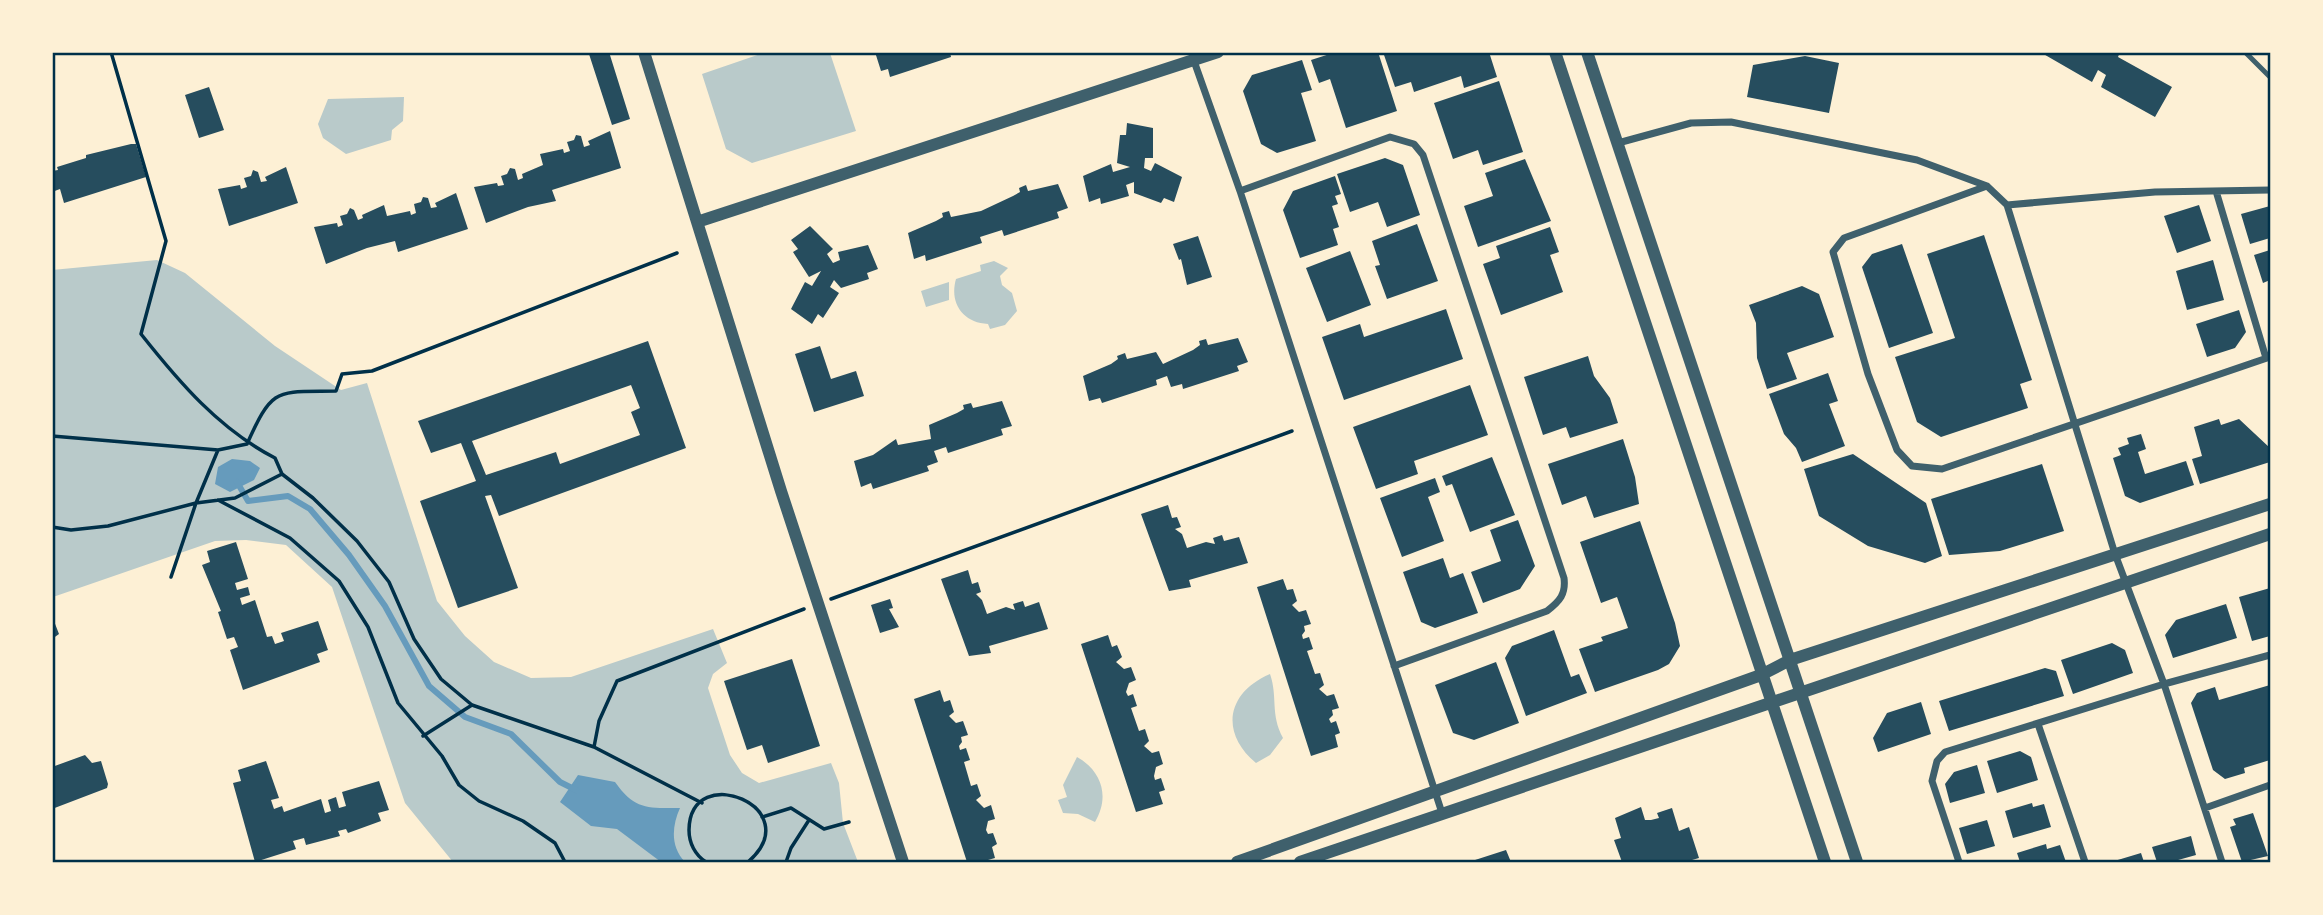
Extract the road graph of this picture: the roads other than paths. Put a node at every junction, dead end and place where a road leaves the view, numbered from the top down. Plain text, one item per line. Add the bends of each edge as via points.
1 (644, 52) edge
2 (1218, 52) edge
3 (1555, 52) edge
4 (1587, 52) edge
5 (2245, 52) edge
6 (1194, 61) junction
7 (2270, 77) edge
8 (1618, 143) junction
9 (1987, 186) junction
10 (2270, 190) edge
11 (1240, 191) junction
12 (2216, 191) junction
13 (2007, 205) junction
14 (697, 222) junction
15 (2268, 357) edge
16 (2075, 425) junction
17 (2270, 504) edge
18 (2270, 534) edge
19 (2115, 554) junction
20 (2127, 582) junction
21 (2270, 654) edge
22 (1790, 660) junction
23 (1394, 666) junction
24 (1761, 675) junction
25 (2164, 684) junction
26 (1802, 694) junction
27 (1770, 704) junction
28 (2038, 724) junction
29 (2270, 785) edge
30 (1434, 790) junction
31 (2205, 808) junction
32 (1442, 813) junction
33 (903, 863) edge
34 (1237, 863) edge
35 (1300, 863) edge
36 (1825, 863) edge
37 (1857, 863) edge
38 (1959, 863) edge
39 (2084, 863) edge
40 (2222, 863) edge

1 - 14 street
2 - 6 street
3 - 24 street
4 - 8 street
5 - 7 lane
6 - 11 street
6 - 14 street
8 - 9 street via 1691,123 1731,122 1917,160
8 - 22 street
9 - 13 street
9 - 16 street via 1837,244 1834,263 1868,374 1897,450 1912,466 1923,469 1942,469
10 - 12 street
11 - 23 street
11 - 23 street via 1390,137 1418,149 1564,578 1559,602 1547,611
12 - 13 street
12 - 15 street
13 - 16 street
14 - 33 street
15 - 16 street
16 - 19 street
17 - 19 street
18 - 20 street
19 - 20 street
19 - 22 street
20 - 25 street
20 - 26 street
21 - 25 street
22 - 24 street
22 - 26 street
23 - 30 street
24 - 27 street
24 - 30 street
25 - 28 street
25 - 31 street
26 - 27 street
26 - 37 street
27 - 32 street
27 - 36 street
28 - 38 street via 1945,752 1937,761 1932,781
28 - 39 street
29 - 31 street
30 - 32 street
30 - 34 street
31 - 40 street
32 - 35 street

